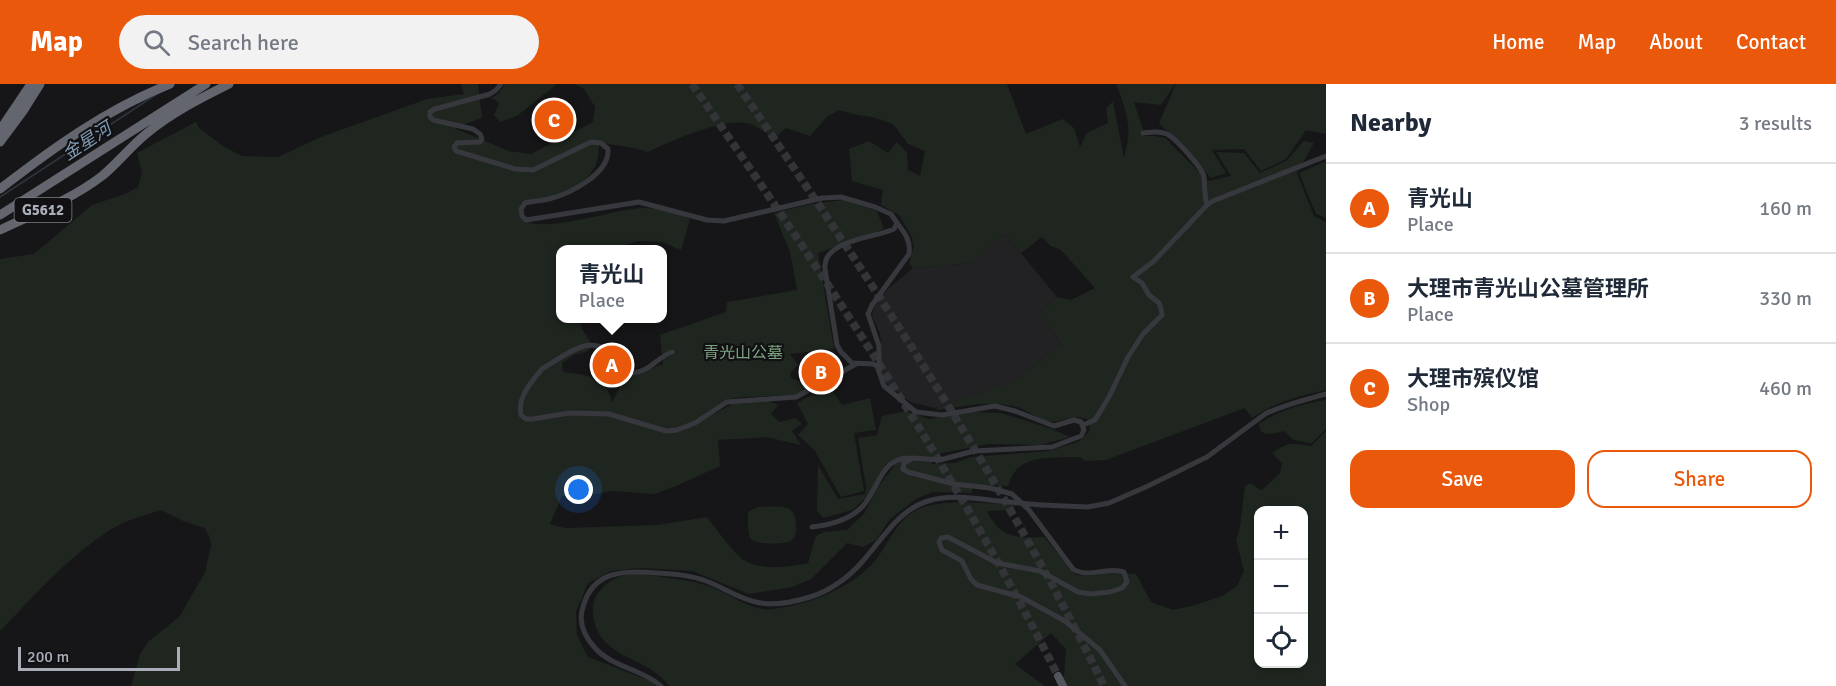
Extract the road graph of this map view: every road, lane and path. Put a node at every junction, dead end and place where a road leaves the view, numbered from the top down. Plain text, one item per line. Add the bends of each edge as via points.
1 (31, 84) edge
2 (40, 84) edge
3 (170, 84) edge
4 (206, 84) edge
5 (230, 84) edge
6 (501, 84) edge
7 (0, 130) edge
8 (1143, 133) dead end
9 (0, 142) edge
10 (1326, 156) edge
11 (0, 189) edge
12 (1208, 205) junction
13 (0, 215) edge
14 (897, 223) junction
15 (0, 230) edge
16 (672, 352) dead end
17 (856, 364) junction
18 (879, 368) junction
19 (1326, 394) edge
20 (1083, 425) junction
21 (913, 458) junction
22 (980, 487) junction
23 (980, 500) junction
24 (812, 527) dead end
25 (1058, 676) tunnel mouth
26 (661, 686) edge
27 (1063, 686) edge
28 (1125, 686) edge

1 - 7 highway
2 - 9 highway
3 - 11 highway via 76,133
4 - 13 highway, G5612
5 - 15 highway, G5612 via 166,119 103,176
6 - 14 street via 492,93 430,112 433,120 480,134 479,143 456,144 457,153 533,170 593,142 604,144 608,152 604,166 579,186 550,199 525,204 520,209 526,219 639,202 724,221 837,197 889,212
8 - 12 street via 1169,135 1196,163 1204,176
10 - 12 street
12 - 20 street via 1154,261 1133,277 1159,303 1161,315 1139,339 1095,420
14 - 17 street via 887,232 836,248 825,260 837,345 848,361
14 - 18 street via 908,238 909,254 868,314 879,346
16 - 17 street via 653,366 632,373 601,347 578,347 542,369 522,397 521,416 533,419 569,413 609,414 666,431 677,430 696,423 727,402 796,397
17 - 18 street
18 - 20 street via 884,386 916,412 942,415 995,406 1054,426 1074,420
19 - 23 street, bridge via 1275,409 1198,463 1109,503 1088,507
20 - 21 street via 1081,436 1052,447 974,451 937,460
21 - 22 street via 904,463 905,471
21 - 24 street via 888,465 856,511 839,521
22 - 23 street
22 - 28 street via 1016,496 1076,571 1121,571 1127,576 1126,584 1110,592 1078,592 1040,571 997,563 948,537 941,538 941,549 962,561 977,585 1021,597 1065,621 1100,650
23 - 26 street via 936,499 912,508 851,573 827,590 804,598 757,603 706,581 668,573 625,571 607,577 594,586 584,604 581,622 585,634 603,656
25 - 27 main road

